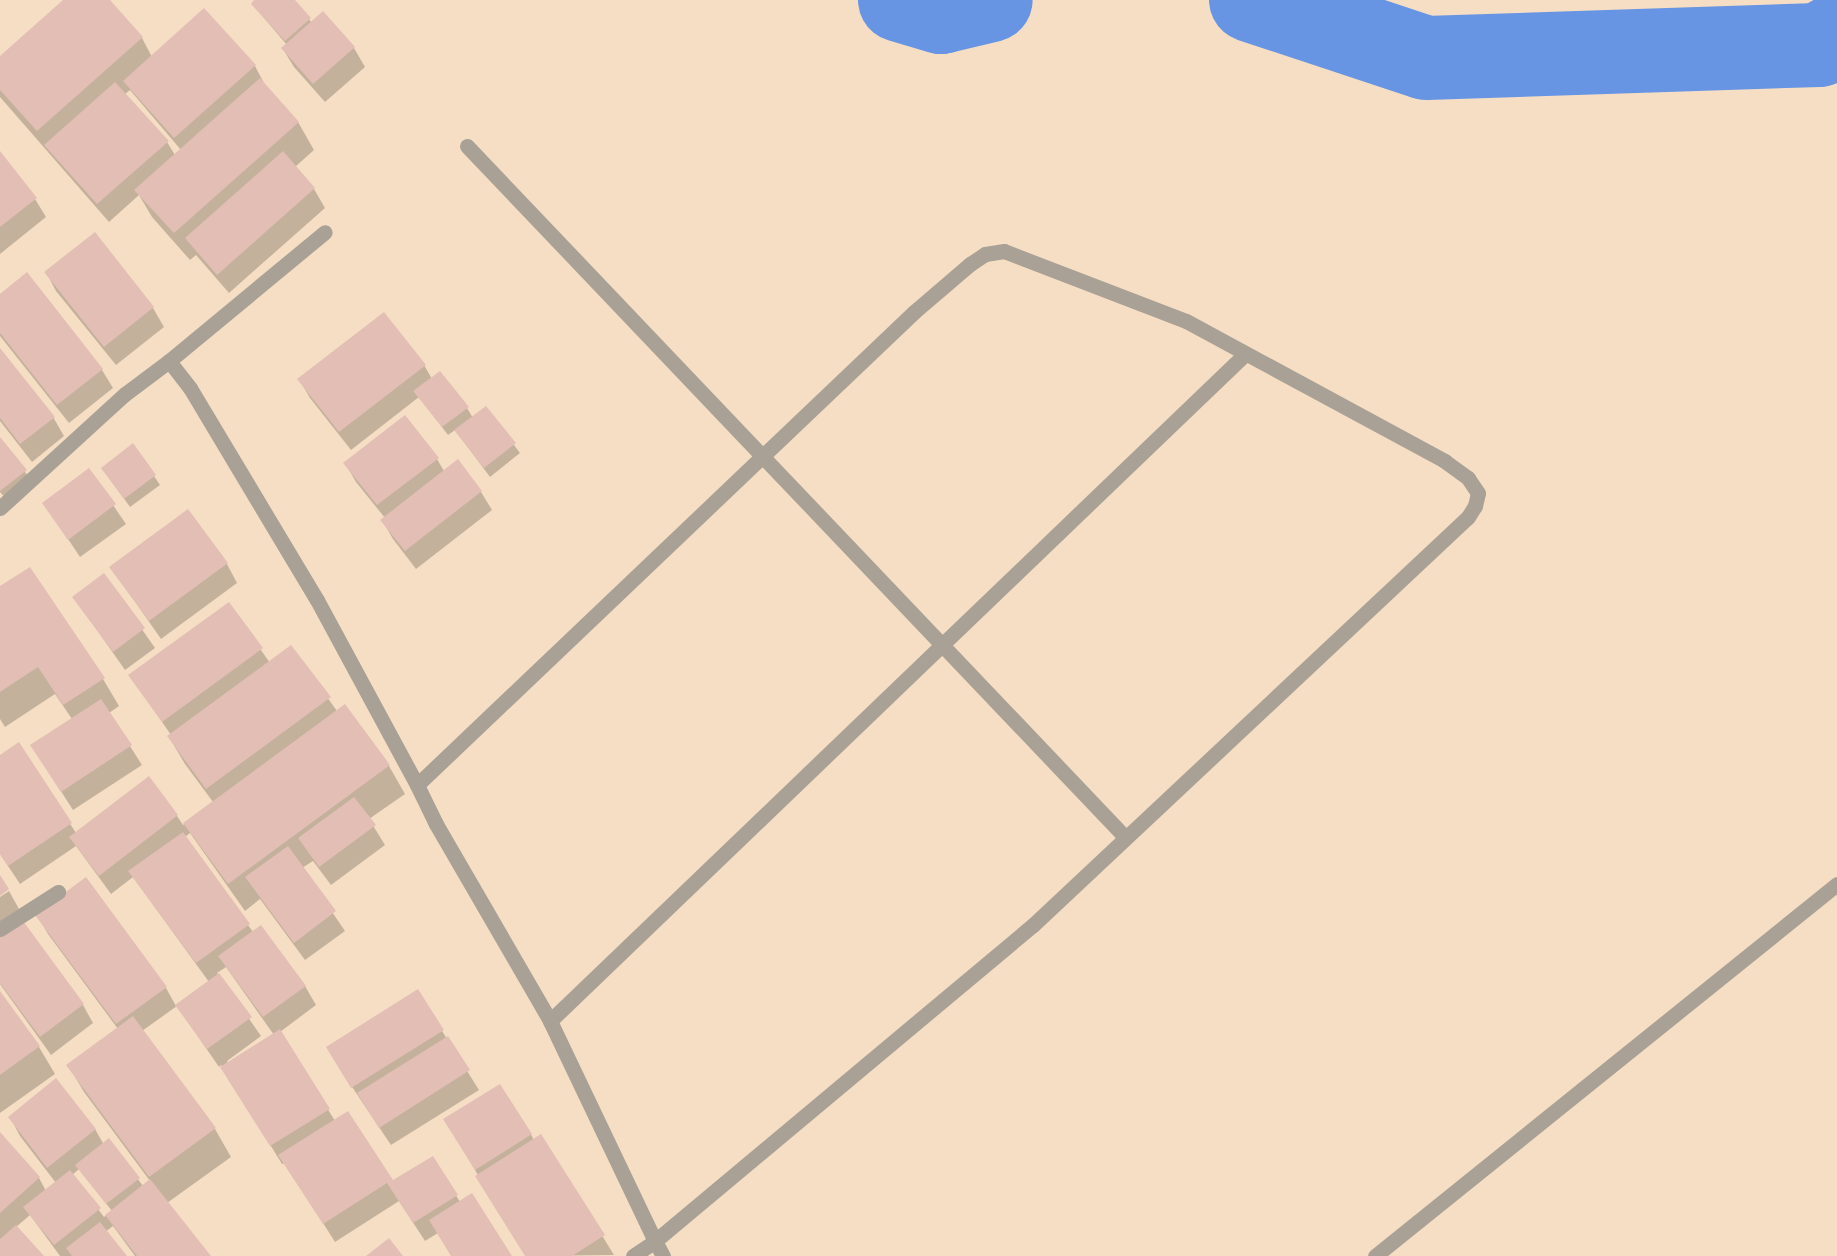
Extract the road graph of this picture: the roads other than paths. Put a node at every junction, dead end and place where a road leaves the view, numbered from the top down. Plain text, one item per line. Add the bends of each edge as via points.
1 (467, 146) dead end
2 (325, 232) dead end
3 (1245, 354) junction
4 (169, 361) junction
5 (762, 456) junction
6 (0, 508) edge
7 (942, 645) junction
8 (417, 785) junction
9 (1125, 837) junction
10 (1837, 884) edge
11 (58, 892) dead end
12 (0, 929) edge
13 (550, 1022) junction
14 (655, 1241) junction
15 (633, 1256) edge
16 (663, 1256) edge
17 (1375, 1256) edge

1 - 5 street
2 - 4 street
3 - 5 street via 1165,312 1004,251 985,254 914,312
3 - 7 street
3 - 9 street via 1445,461 1468,478 1478,493 1475,506 1460,525
4 - 6 street via 125,394
4 - 8 street via 190,388 317,600
5 - 7 street
5 - 8 street
7 - 9 street
7 - 13 street
8 - 13 street
9 - 14 street via 1033,926
10 - 17 street
11 - 12 street
13 - 14 street
14 - 15 street
14 - 16 street

